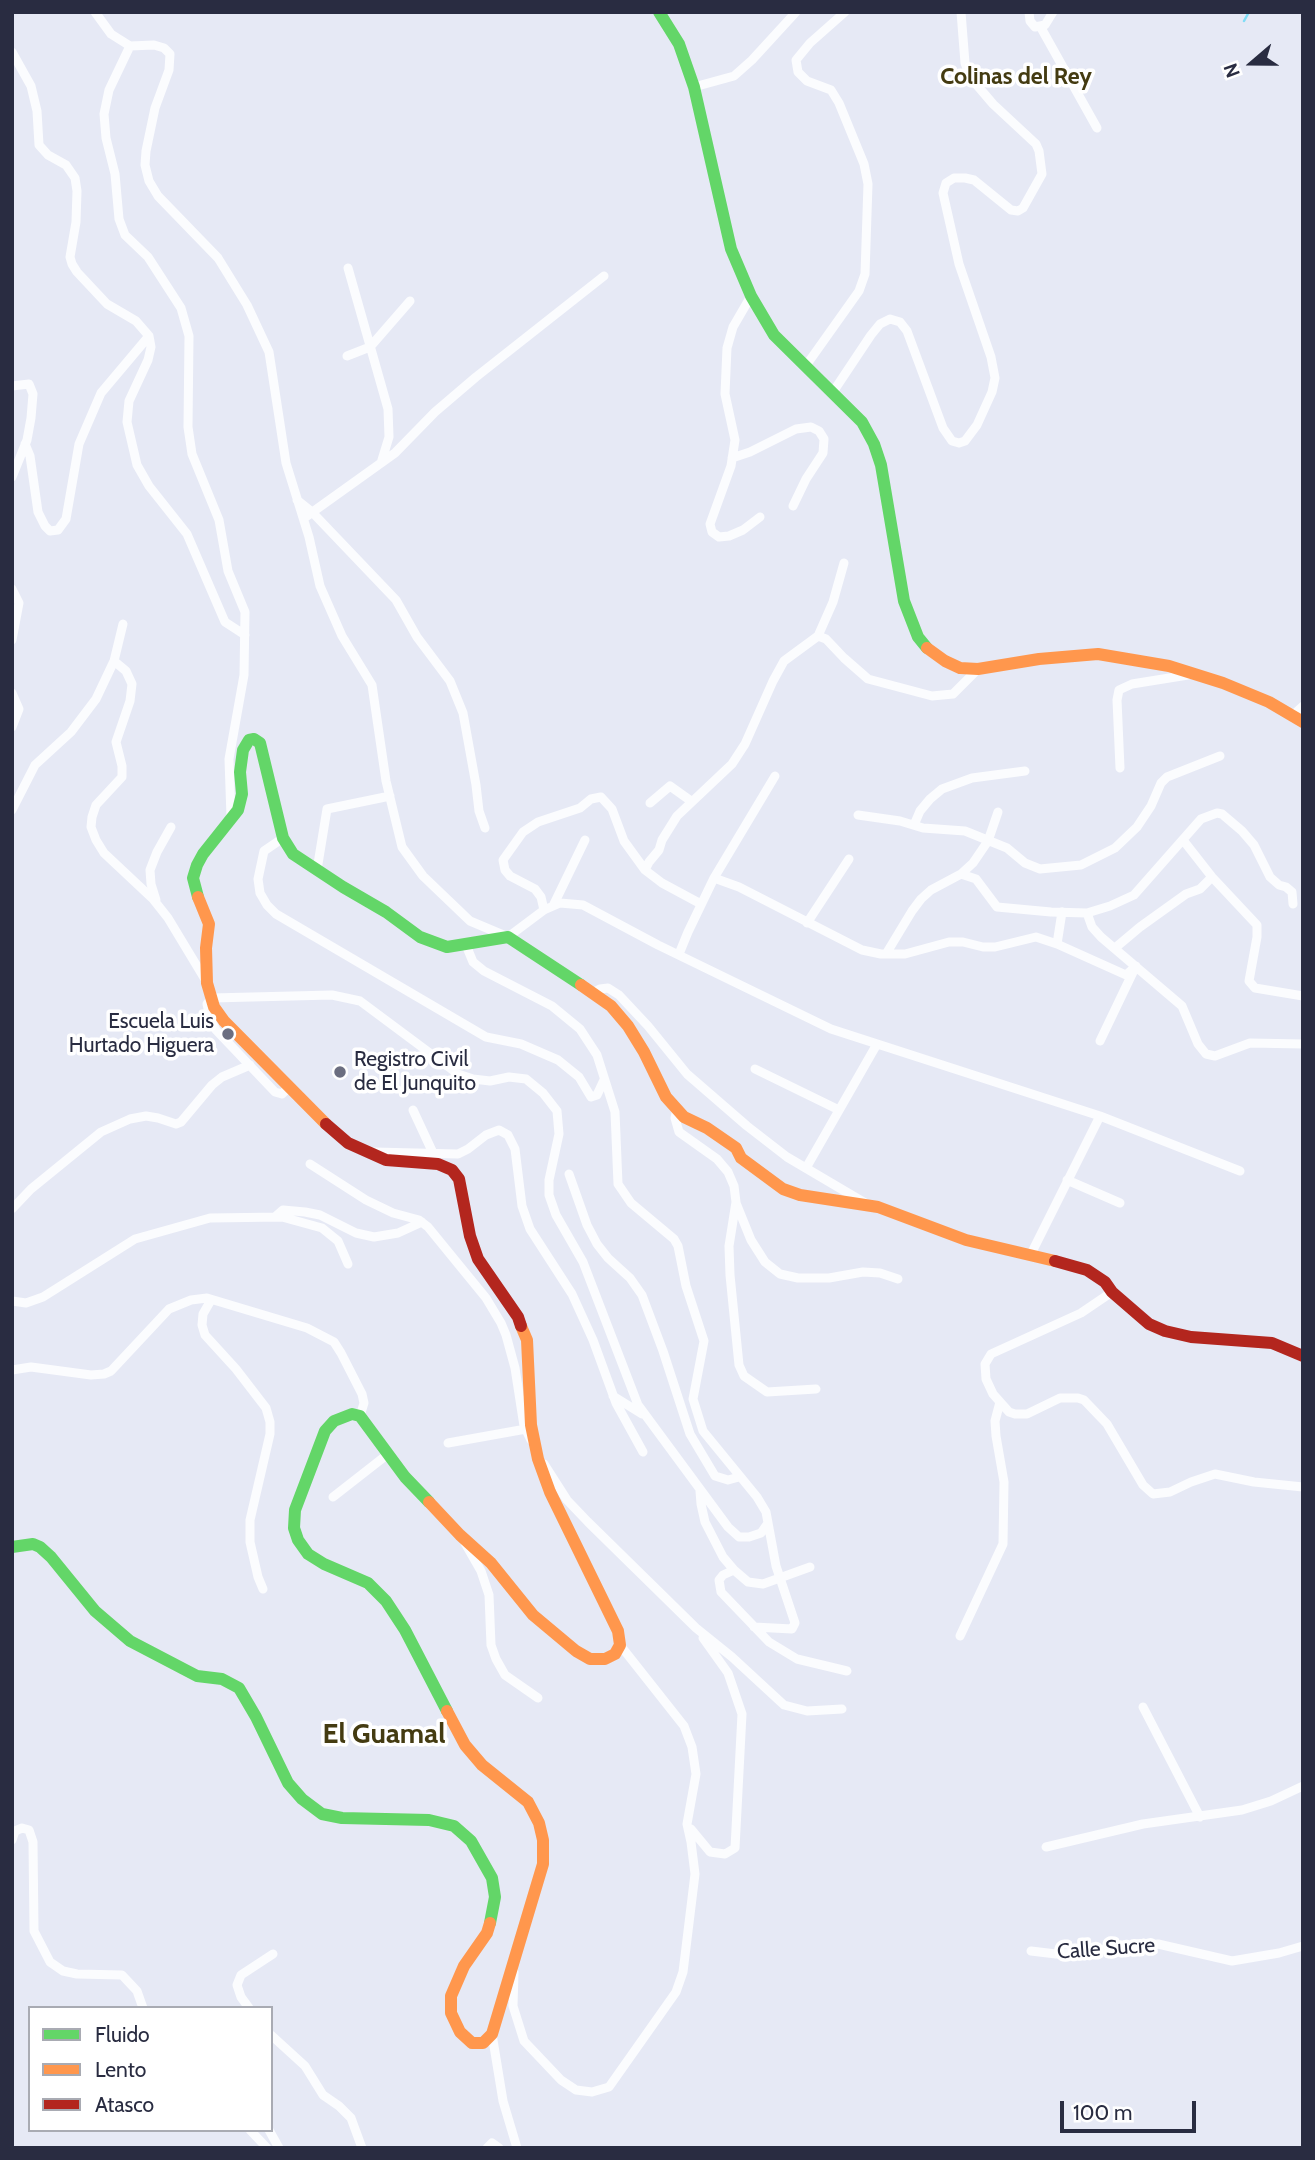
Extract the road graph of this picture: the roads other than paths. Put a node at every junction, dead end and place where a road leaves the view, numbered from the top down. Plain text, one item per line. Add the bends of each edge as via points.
1 (95, 12) edge
2 (659, 12) edge
3 (796, 12) edge
4 (845, 12) edge
5 (961, 12) edge
6 (969, 12) edge
7 (1029, 12) edge
8 (1053, 12) edge
9 (962, 25) junction
10 (1040, 26) junction
11 (130, 46) junction
12 (12, 52) edge
13 (694, 87) junction
14 (1097, 128) dead end
15 (348, 268) dead end
16 (604, 276) dead end
17 (751, 296) junction
18 (410, 300) dead end
19 (149, 336) junction
20 (370, 347) junction
21 (347, 356) dead end
22 (805, 367) junction
23 (12, 386) edge
24 (833, 392) junction
25 (25, 444) junction
26 (733, 458) junction
27 (381, 463) junction
28 (12, 477) edge
29 (297, 500) junction
30 (793, 506) dead end
31 (312, 512) junction
32 (760, 517) dead end
33 (303, 519) junction
34 (845, 563) dead end
35 (12, 589) edge
36 (16, 605) edge
37 (123, 624) dead end
38 (245, 635) junction
39 (818, 636) junction
40 (12, 640) edge
41 (114, 661) junction
42 (978, 669) junction
43 (1194, 674) junction
44 (12, 693) edge
45 (1303, 706) edge
46 (1297, 719) edge
47 (12, 727) edge
48 (1220, 756) dead end
49 (1120, 768) dead end
50 (1025, 771) dead end
51 (775, 776) dead end
52 (390, 796) junction
53 (691, 801) junction
54 (650, 803) dead end
55 (12, 810) edge
56 (998, 813) dead end
57 (858, 815) dead end
58 (231, 817) junction
59 (914, 825) junction
60 (171, 827) dead end
61 (485, 828) dead end
62 (283, 838) junction
63 (585, 840) dead end
64 (1183, 840) junction
65 (988, 841) junction
66 (849, 859) dead end
67 (317, 870) junction
68 (645, 870) junction
69 (961, 874) junction
70 (1212, 877) junction
71 (714, 878) junction
72 (701, 904) junction
73 (1293, 904) dead end
74 (157, 905) junction
75 (548, 908) junction
76 (1062, 912) junction
77 (1087, 913) junction
78 (807, 923) junction
79 (508, 937) junction
80 (1057, 944) junction
81 (466, 945) junction
82 (1115, 948) junction
83 (679, 954) junction
84 (886, 954) junction
85 (1136, 966) junction
86 (207, 983) junction
87 (593, 993) junction
88 (1303, 996) edge
89 (212, 998) junction
90 (1100, 1041) dead end
91 (877, 1044) junction
92 (1303, 1044) edge
93 (250, 1065) junction
94 (755, 1069) dead end
95 (604, 1080) junction
96 (289, 1087) junction
97 (413, 1110) dead end
98 (677, 1110) junction
99 (839, 1110) junction
100 (1100, 1116) junction
101 (365, 1152) junction
102 (433, 1153) junction
103 (310, 1164) dead end
104 (806, 1168) junction
105 (1240, 1171) dead end
106 (569, 1174) dead end
107 (1067, 1180) junction
108 (736, 1202) junction
109 (1120, 1203) dead end
110 (869, 1205) junction
111 (12, 1209) edge
112 (275, 1217) junction
113 (422, 1223) junction
114 (1031, 1254) junction
115 (348, 1264) dead end
116 (898, 1279) dead end
117 (1112, 1292) junction
118 (211, 1300) junction
119 (12, 1301) edge
120 (1303, 1356) edge
121 (12, 1370) edge
122 (816, 1389) dead end
123 (613, 1396) junction
124 (1000, 1402) junction
125 (360, 1416) junction
126 (646, 1417) junction
127 (526, 1429) junction
128 (449, 1443) dead end
129 (643, 1452) dead end
130 (537, 1453) junction
131 (388, 1454) junction
132 (739, 1477) junction
133 (1303, 1487) edge
134 (700, 1489) junction
135 (333, 1497) dead end
136 (768, 1523) junction
137 (460, 1535) junction
138 (12, 1547) edge
139 (810, 1567) dead end
140 (734, 1570) junction
141 (780, 1578) junction
142 (263, 1589) dead end
143 (754, 1627) junction
144 (696, 1628) junction
145 (960, 1636) dead end
146 (620, 1644) junction
147 (847, 1671) dead end
148 (538, 1698) dead end
149 (1143, 1707) dead end
150 (842, 1709) dead end
151 (1303, 1786) edge
152 (1200, 1817) junction
153 (687, 1824) junction
154 (12, 1840) edge
155 (1046, 1847) dead end
156 (1303, 1946) edge
157 (1031, 1951) dead end
158 (273, 1954) dead end
159 (513, 1963) junction
160 (143, 2006) edge
161 (248, 2006) edge
162 (492, 2034) junction
163 (273, 2037) edge
164 (252, 2132) edge
165 (270, 2132) edge
166 (267, 2148) edge
167 (279, 2148) edge
168 (362, 2148) edge
169 (487, 2148) edge
170 (499, 2148) edge
171 (517, 2148) edge

1 - 11 street via 111,34
2 - 13 street via 679,44
3 - 13 street via 734,76
4 - 22 street via 796,60 798,72 807,81 831,90 864,164 868,184 865,274 859,291
5 - 9 street
6 - 9 street
7 - 10 street via 1030,21
8 - 10 street
9 - 24 street via 970,77 1036,144 1042,174 1018,211 974,180 954,178 943,193 959,264 991,357 992,392 965,441 952,441 907,331 890,319 871,335
10 - 14 street
11 - 29 street via 155,45 170,54 146,150 149,181 218,258 260,329 269,352 286,463
11 - 38 street via 109,90 104,114 120,219 125,235 148,257 184,317 189,336 192,454 219,520 228,571 245,612
12 - 19 street via 31,86 39,145 66,165 75,178 72,264 107,304 136,321
13 - 17 street via 731,249
15 - 20 street
16 - 27 street via 476,377
17 - 22 street via 774,335
17 - 26 street via 727,348 725,394 735,440
18 - 20 street
19 - 25 street via 101,393 79,443 66,519 58,530 50,531 38,512
19 - 38 street via 148,360 128,411 137,465 187,534 225,622
20 - 21 street
20 - 27 street via 388,409 389,437
22 - 24 street
23 - 25 street via 29,384 33,394
24 - 42 street via 862,422 874,444 904,601 918,637 945,661
25 - 28 street
26 - 30 street via 796,429 819,431 824,453
26 - 32 street via 710,524 712,532 729,536
27 - 31 street
29 - 31 street
29 - 33 street
31 - 33 street
31 - 61 street via 397,600 417,637 450,681 463,713
33 - 52 street via 320,586 342,636 372,685
34 - 39 street
35 - 36 street
36 - 40 street
37 - 41 street
38 - 58 street via 244,675 229,759
39 - 42 street via 868,678 932,696 953,694
39 - 53 street via 784,661 733,764
41 - 55 street via 96,699 71,732 35,765
41 - 74 street via 132,684 116,742 122,777 96,806 91,827 104,853
42 - 43 street via 1098,654
43 - 46 street via 1269,702
43 - 49 street via 1119,690
44 - 47 street via 19,709
45 - 46 street
48 - 65 street via 1167,777 1137,827 1093,861 1040,869
50 - 59 street via 972,778 942,789 920,811
51 - 71 street
52 - 67 street via 327,809
52 - 79 street via 402,847 423,876 470,921
53 - 54 street via 670,786
53 - 68 street
56 - 65 street
57 - 59 street
58 - 62 street via 242,794 245,744 254,739 264,756
58 - 86 street via 203,854 193,878 209,923
59 - 65 street via 965,831
60 - 74 street via 150,870
62 - 67 street via 293,854
62 - 95 street via 264,851 258,879 260,893 276,914 486,1037 521,1044 558,1060 579,1077 591,1097 597,1095
63 - 75 street
64 - 70 street
64 - 73 street via 1201,819 1222,814 1254,845 1270,877 1292,892
64 - 77 street via 1134,895
65 - 69 street
66 - 78 street
67 - 81 street via 419,937 447,947
68 - 72 street
68 - 75 street via 624,841 612,809 601,797 591,799 523,832 503,860 510,876 535,888
69 - 76 street via 976,879 997,907
69 - 84 street via 921,899
70 - 82 street
70 - 88 street via 1257,925 1249,981 1255,988
71 - 72 street
71 - 78 street
72 - 83 street
74 - 86 street
75 - 79 street
75 - 83 street via 560,903 583,905
76 - 77 street
76 - 80 street
77 - 82 street via 1092,927
78 - 84 street via 862,950
79 - 81 street
79 - 87 street
80 - 84 street via 1036,937 995,947 949,942 905,954
80 - 85 street via 1126,975
81 - 95 street via 473,962 484,971 552,1006 580,1029 597,1055
82 - 85 street
83 - 91 street via 831,1029
85 - 90 street
85 - 92 street via 1182,1006 1206,1054 1215,1056 1250,1043
86 - 89 street
87 - 98 street via 628,1026
87 - 104 street via 608,988 619,995 687,1074 747,1126
89 - 93 street via 207,1004 216,1030
89 - 96 street via 224,1021
89 - 126 street via 332,995 360,1001 458,1074 490,1081 526,1079 544,1093 557,1111 559,1134 549,1195 583,1262 623,1371
91 - 99 street
91 - 100 street
93 - 96 street via 275,1092 282,1094
93 - 111 street via 212,1085 181,1122 146,1116 101,1132
94 - 99 street
95 - 132 street via 615,1112 618,1184 631,1203 678,1246 685,1286 704,1341 693,1399 703,1431
96 - 101 street via 348,1143
97 - 102 street
98 - 108 street via 679,1132 718,1159 734,1186
98 - 110 street via 736,1148 741,1158 783,1189
99 - 104 street
100 - 105 street
100 - 107 street
101 - 102 street
101 - 130 street via 386,1160 438,1164 459,1179 478,1259 518,1317 527,1340 531,1425
102 - 123 street via 458,1154 499,1130 508,1135 515,1149 522,1206 530,1229 572,1294
103 - 113 street via 366,1200
104 - 110 street
106 - 132 street via 597,1244 642,1295 690,1434 715,1476
107 - 109 street
107 - 114 street
108 - 116 street via 751,1240 765,1262 780,1274 798,1279 863,1272
108 - 122 street via 730,1275 744,1376 767,1392
110 - 114 street via 966,1240
112 - 113 street via 283,1210 320,1215 374,1237
112 - 115 street via 322,1227 338,1241
112 - 119 street via 210,1218 135,1239 43,1297 26,1303
113 - 127 street via 486,1298 501,1323
114 - 117 street via 1087,1270
117 - 120 street via 1156,1328 1272,1343
117 - 124 street via 1081,1313 991,1354 985,1364 986,1379
118 - 121 street via 191,1300 169,1309 104,1374 31,1367
118 - 125 street via 307,1328 334,1342 362,1394
118 - 142 street via 203,1314 205,1335 266,1408 270,1422 250,1520 250,1542
123 - 126 street
123 - 129 street
124 - 133 street via 1009,1412 1022,1415 1060,1398 1084,1401 1107,1424 1153,1494 1215,1474
124 - 145 street via 995,1421 1004,1482 1003,1544
125 - 131 street
125 - 159 street via 343,1416 326,1431 295,1510 294,1528 308,1554 368,1583 386,1601 465,1745 528,1802 539,1823 543,1864
126 - 134 street
127 - 128 street
127 - 130 street
130 - 144 street via 567,1500
130 - 146 street via 550,1492 618,1631
131 - 135 street
131 - 137 street
132 - 136 street via 757,1497
134 - 136 street via 739,1537 761,1533
134 - 140 street via 705,1522
136 - 141 street
137 - 146 street via 491,1563 533,1615 576,1651 590,1659 605,1659 615,1654
137 - 148 street via 489,1595 495,1659 505,1675
138 - 162 street via 40,1547 95,1611 130,1641 197,1676 222,1679 239,1688 288,1783 322,1814 429,1820 454,1826 471,1841 492,1878 495,1897 487,1933 464,1966 451,1996 451,2013 460,2032 472,2042 483,2043
139 - 141 street
140 - 141 street via 748,1582 763,1584
140 - 143 street via 719,1580 721,1592
141 - 143 street via 795,1623 792,1629
143 - 147 street via 797,1659
144 - 150 street via 784,1705
144 - 153 street via 728,1673 742,1714 735,1848 725,1854 710,1852
146 - 153 street via 684,1726 692,1747 696,1774
149 - 152 street
151 - 152 street via 1242,1810
152 - 155 street
153 - 159 street via 695,1874 683,1972 676,1992 609,2087 576,2090 524,2041 513,2007
154 - 160 street via 15,1831 29,1830 34,1931 50,1962 70,1973 122,1975
156 - 157 street, Calle Sucre via 1233,1961 1158,1944 1056,1954
158 - 161 street via 241,1975 237,1985
159 - 162 street
162 - 171 street via 503,2101
163 - 168 street via 304,2066 323,2095 351,2118
164 - 166 street
165 - 167 street
169 - 170 street via 492,2143

